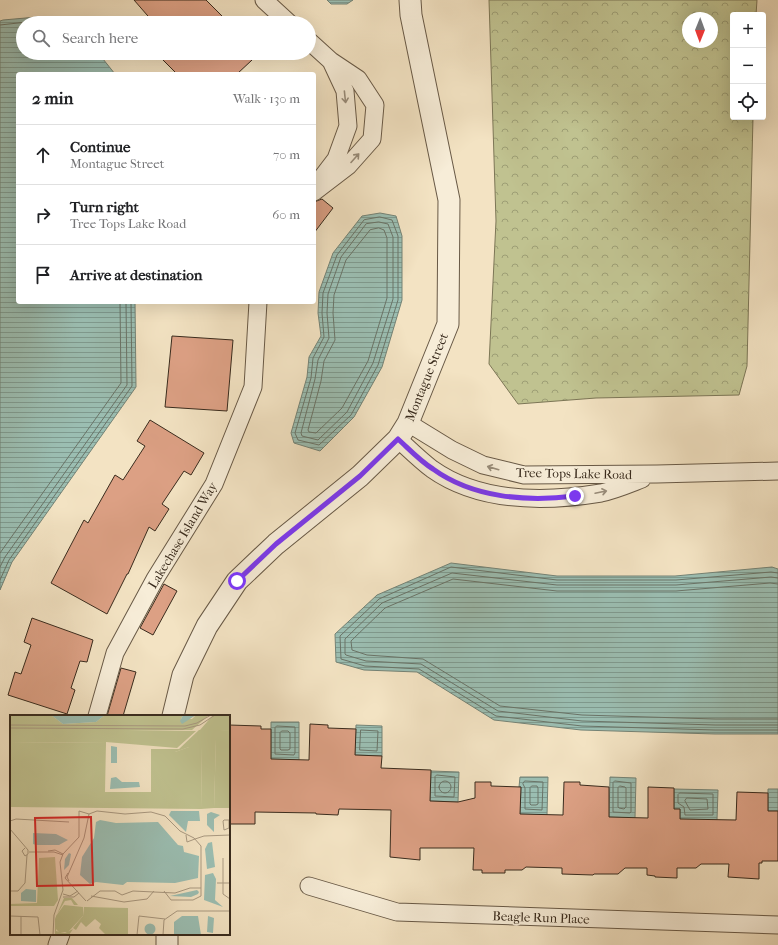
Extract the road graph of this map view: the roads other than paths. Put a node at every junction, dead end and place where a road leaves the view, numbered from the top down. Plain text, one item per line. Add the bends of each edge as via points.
1 (264, 0) edge
2 (410, 0) edge
3 (281, 16) edge
4 (316, 48) edge
5 (330, 61) junction
6 (316, 185) edge
7 (316, 190) edge
8 (258, 304) edge
9 (403, 431) junction
10 (778, 471) edge
11 (657, 474) junction
12 (97, 715) edge
13 (173, 715) edge
14 (309, 886) dead end
15 (778, 925) edge
16 (61, 935) edge
17 (57, 945) edge

1 - 3 street
2 - 9 street, Montague Street via 450,200 448,324
4 - 5 street
5 -> 6 street via 345,91 348,126 336,159
7 -> 5 street via 348,166 372,139 375,104 358,79
8 - 12 street, Lakechase Island Way via 253,387 214,484 155,579 115,653
11 -> 9 street, Tree Tops Lake Road via 524,475 483,465
9 -> 11 street, Tree Tops Lake Road via 432,469 468,488 508,497 540,499 603,493
9 - 13 street, Montague Street via 360,476 276,544 237,581 207,626 183,675
10 - 11 street, Tree Tops Lake Road
14 - 15 street, Beagle Run Place via 397,912
16 - 17 street

